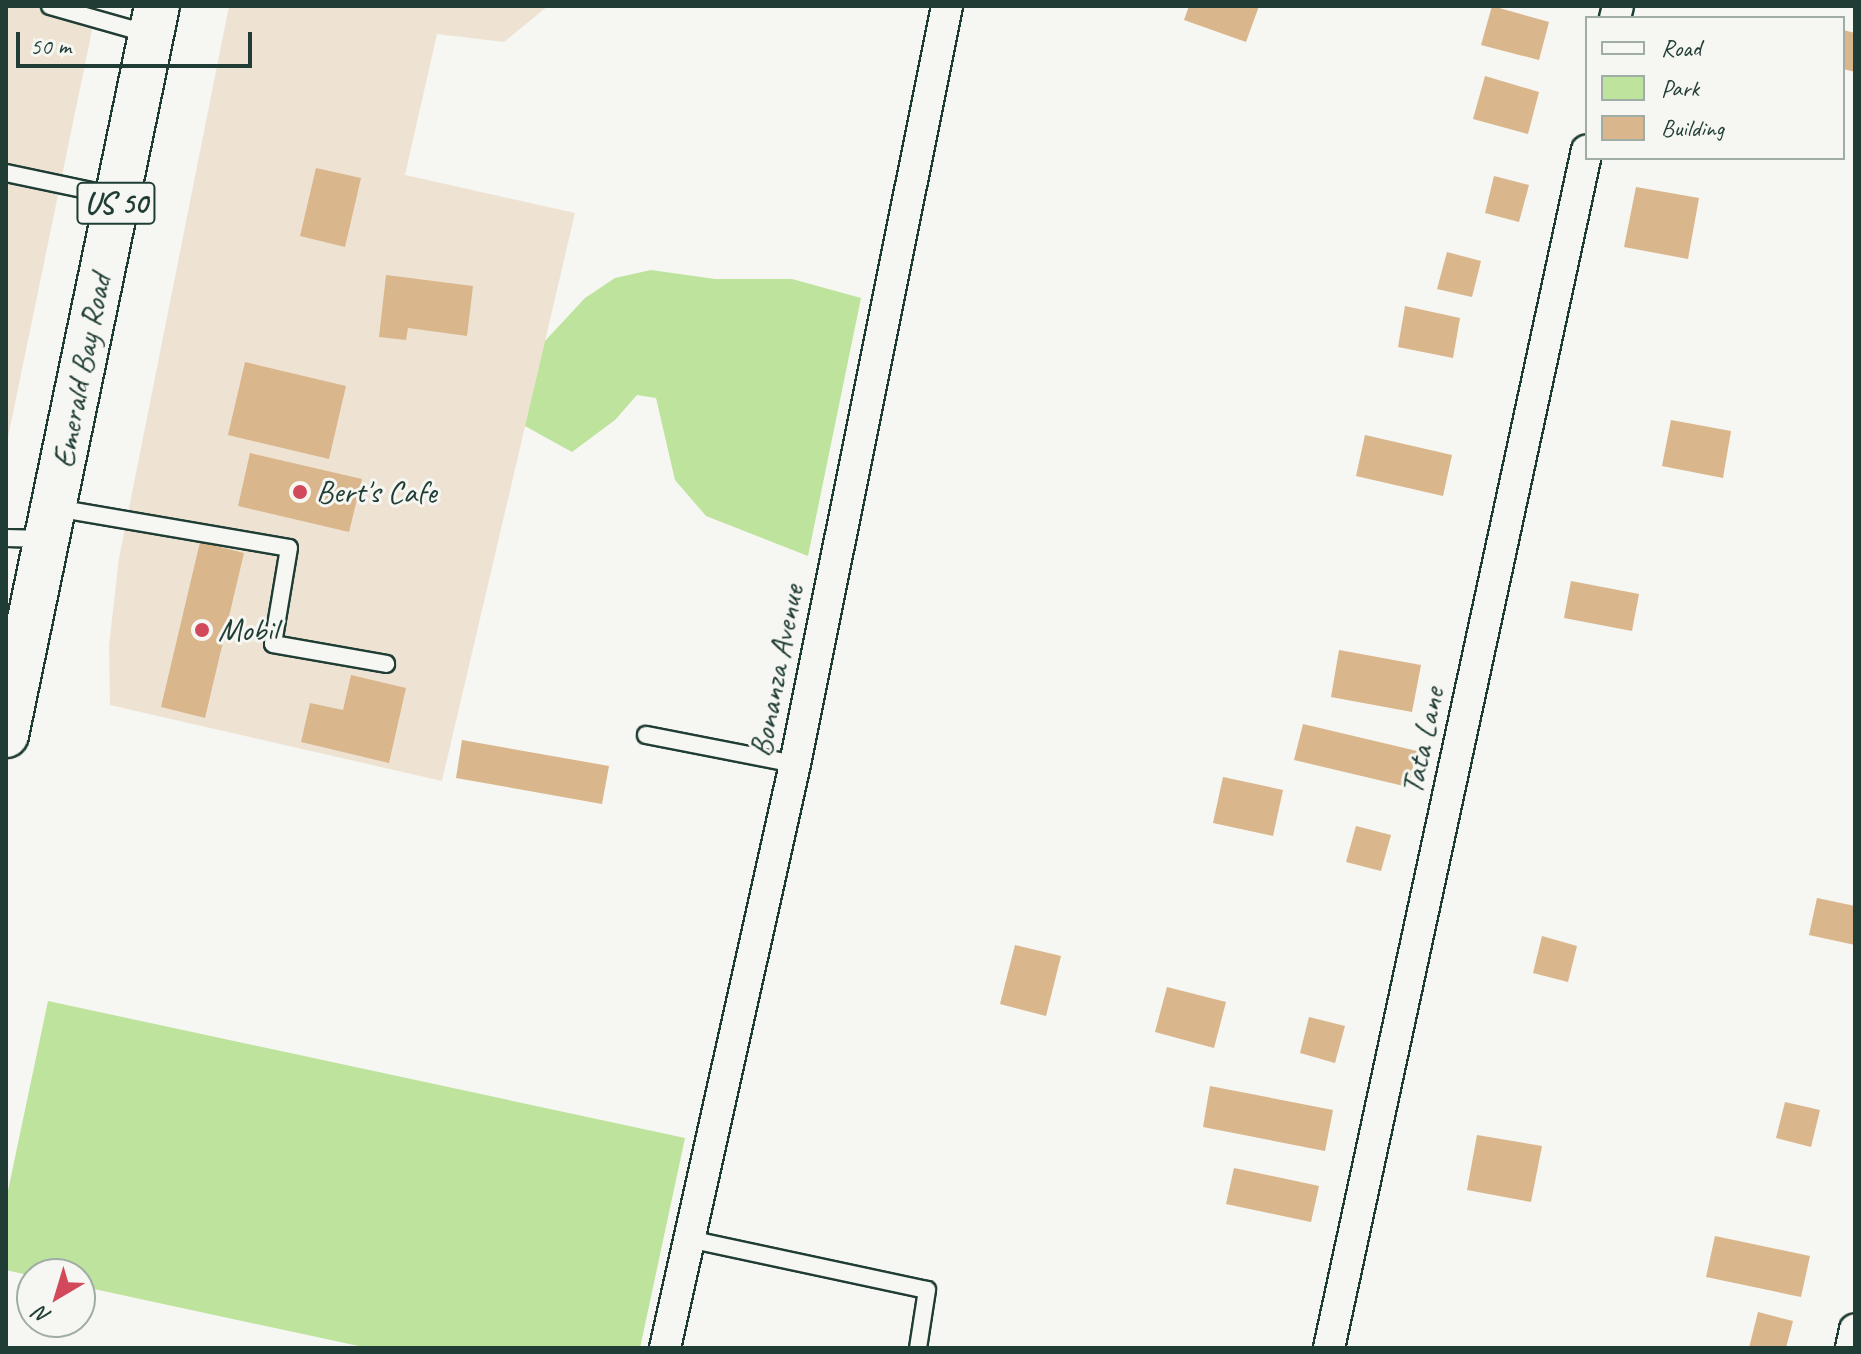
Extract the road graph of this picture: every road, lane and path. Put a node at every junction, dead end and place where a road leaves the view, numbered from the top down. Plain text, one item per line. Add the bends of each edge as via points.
1 (50, 6) edge
2 (947, 6) edge
3 (154, 20) edge
4 (1585, 159) edge
5 (6, 173) edge
6 (117, 196) junction
7 (36, 528) edge
8 (386, 664) dead end
9 (6, 735) edge
10 (646, 735) dead end
11 (795, 764) junction
12 (689, 1239) junction
13 (1855, 1329) edge
14 (665, 1348) edge
15 (918, 1348) edge
16 (1329, 1348) edge
17 (1851, 1348) edge

1 - 3 lane
2 - 11 street, Bonanza Avenue
3 - 6 highway, Emerald Bay Road / US 50
4 - 16 street, Tata Lane
5 - 6 lane
6 - 7 highway, Emerald Bay Road / US 50
7 - 8 lane via 289,548 273,644
7 - 9 highway, Emerald Bay Road / US 50
10 - 11 lane
11 - 12 street, Bonanza Avenue
12 - 14 street, Bonanza Avenue
12 - 15 lane via 927,1290
13 - 17 street

